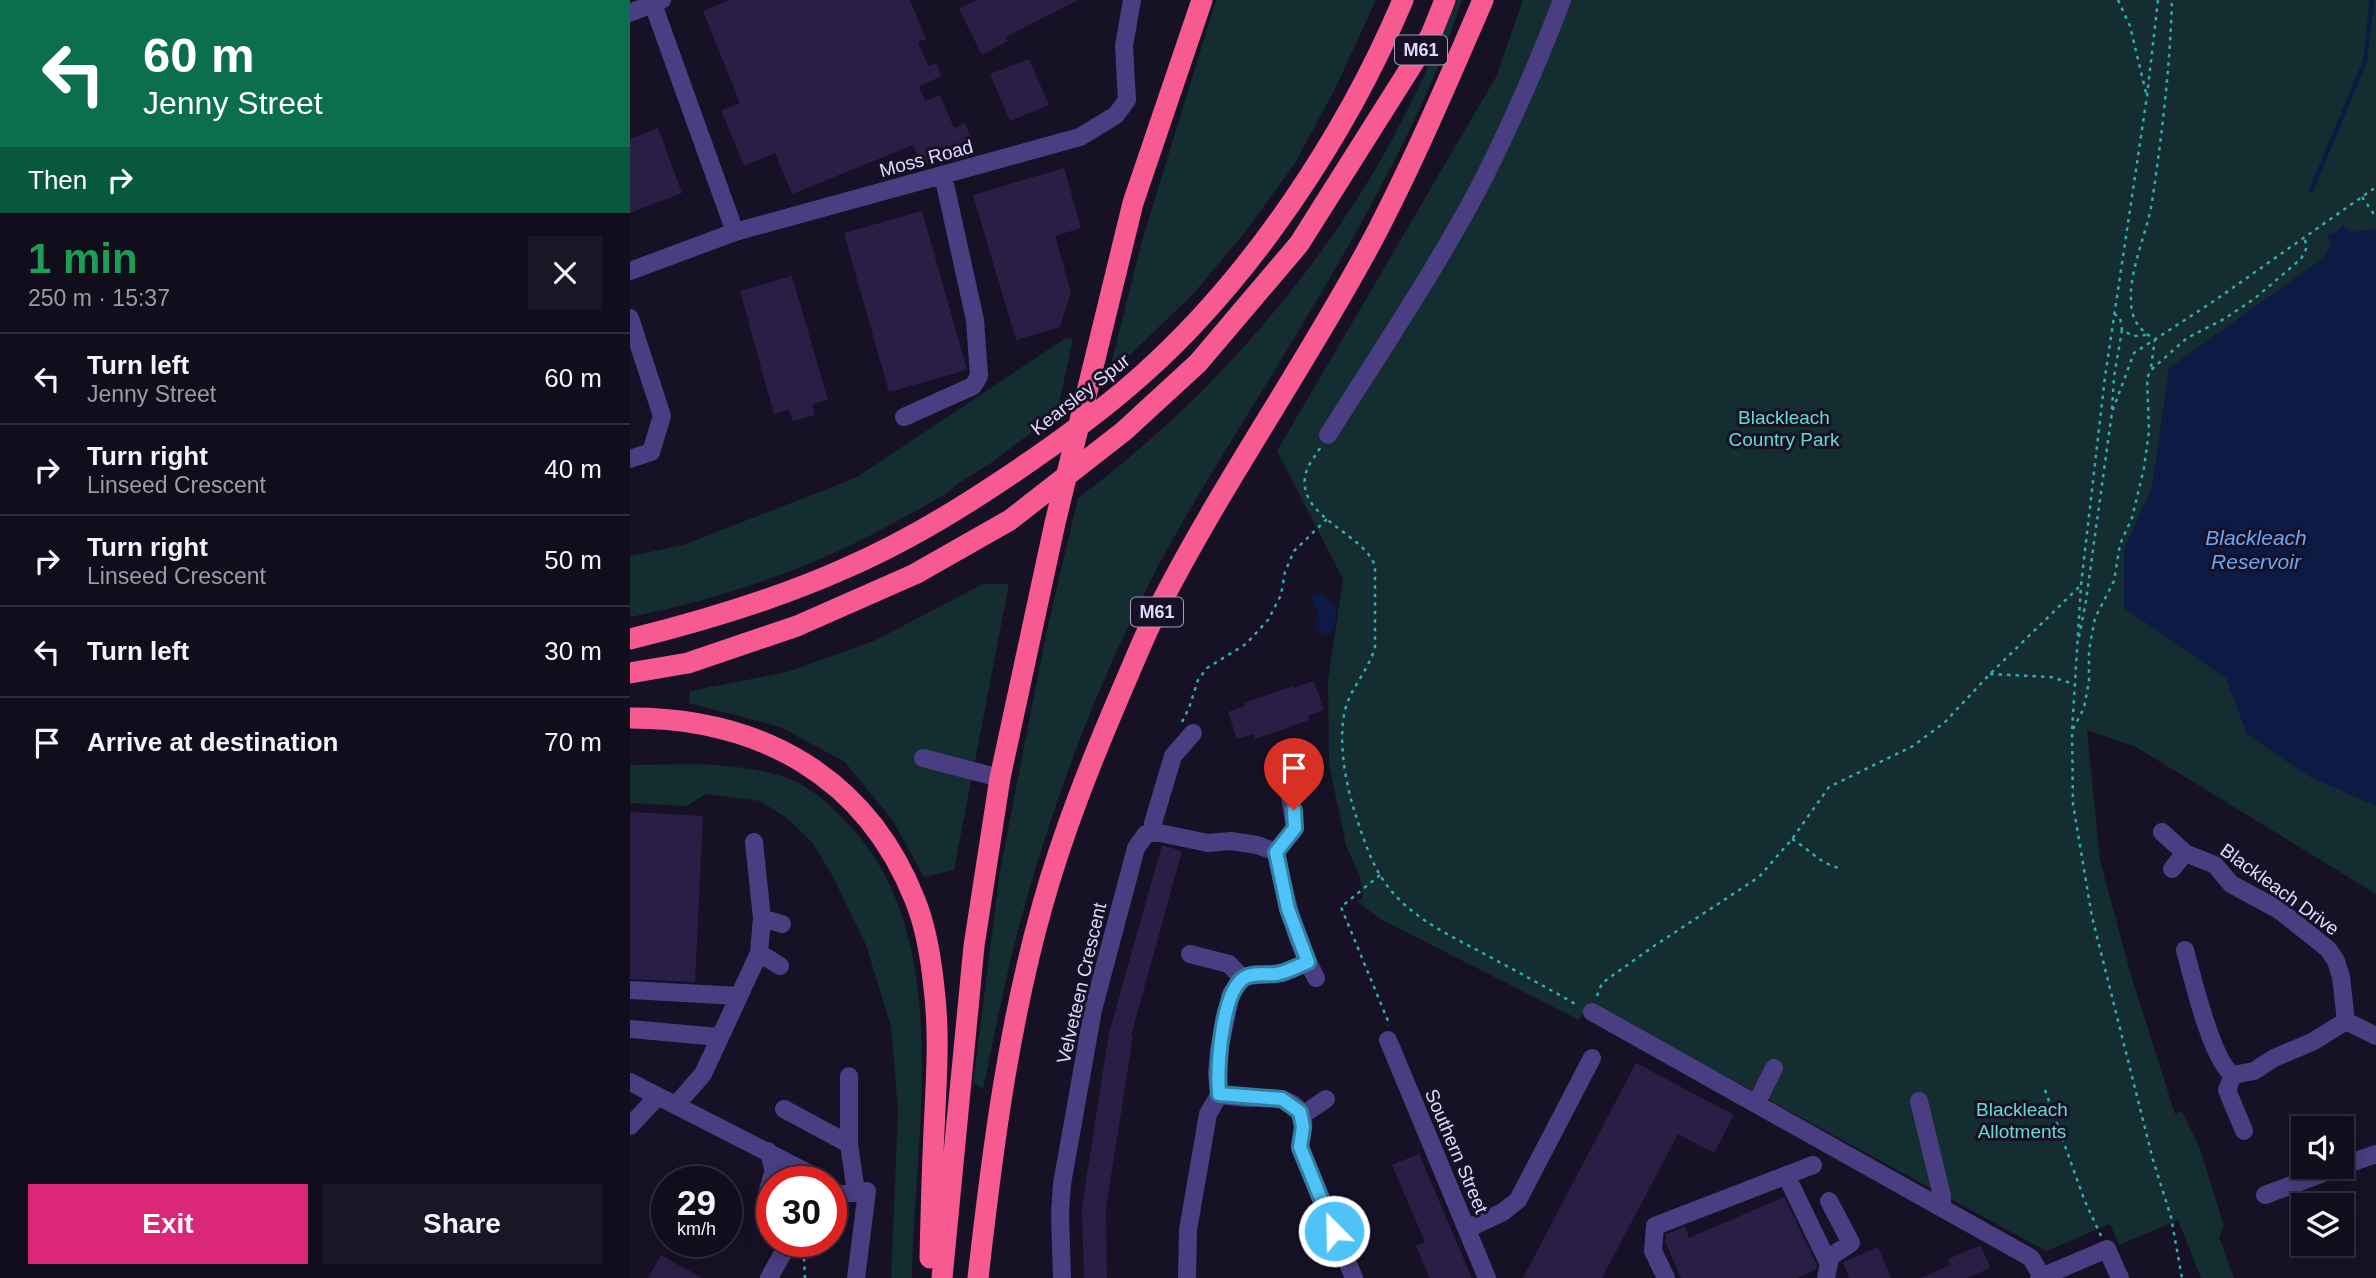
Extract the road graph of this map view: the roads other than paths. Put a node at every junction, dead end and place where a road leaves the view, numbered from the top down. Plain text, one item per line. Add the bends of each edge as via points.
1 (1132, 0) edge
2 (1202, 0) edge
3 (1403, 0) edge
4 (1429, 0) edge
5 (1445, 0) edge
6 (1483, 0) edge
7 (1563, 0) edge
8 (657, 2) edge
9 (630, 13) edge
10 (1392, 97) junction
11 (943, 175) junction
12 (735, 232) junction
13 (630, 271) edge
14 (630, 318) edge
15 (904, 417) dead end
16 (1328, 435) road end
17 (630, 459) edge
18 (630, 639) edge
19 (630, 673) edge
20 (630, 718) edge
21 (1186, 729) road end
22 (1283, 752) dead end
23 (923, 758) dead end
24 (1000, 778) junction
25 (1155, 832) junction
26 (2162, 832) dead end
27 (754, 842) dead end
28 (1276, 852) junction
29 (2185, 853) junction
30 (2172, 869) dead end
31 (762, 918) junction
32 (782, 924) dead end
33 (2185, 950) dead end
34 (759, 953) junction
35 (1191, 954) dead end
36 (780, 966) dead end
37 (2211, 973) dead end
38 (2192, 977) junction
39 (1243, 979) junction
40 (630, 990) edge
41 (738, 996) junction
42 (1592, 1012) road end
43 (2346, 1021) junction
44 (630, 1029) edge
45 (2376, 1036) edge
46 (719, 1037) junction
47 (1388, 1040) road end
48 (1592, 1058) dead end
49 (1774, 1068) dead end
50 (849, 1076) dead end
51 (630, 1082) edge
52 (2230, 1082) junction
53 (1219, 1094) junction
54 (658, 1096) junction
55 (1326, 1099) dead end
56 (1919, 1101) dead end
57 (1756, 1104) junction
58 (676, 1105) junction
59 (784, 1109) dead end
60 (1301, 1116) junction
61 (630, 1126) edge
62 (2244, 1131) dead end
63 (849, 1144) junction
64 (768, 1151) junction
65 (2376, 1154) edge
66 (2354, 1162) edge
67 (1813, 1165) dead end
68 (772, 1166) edge
69 (796, 1166) edge
70 (1786, 1175) junction
71 (2309, 1179) edge
72 (856, 1192) junction
73 (847, 1193) edge
74 (2265, 1196) dead end
75 (1829, 1201) dead end
76 (1942, 1207) junction
77 (1467, 1229) junction
78 (781, 1257) edge
79 (1827, 1271) edge
80 (2041, 1277) edge
81 (769, 1278) edge
82 (856, 1278) edge
83 (931, 1278) edge
84 (942, 1278) edge
85 (978, 1278) edge
86 (1062, 1278) edge
87 (1188, 1278) edge
88 (1354, 1278) edge
89 (1487, 1278) edge
90 (1666, 1278) edge
91 (2120, 1278) edge

1 - 11 street, Moss Road via 1124,46 1127,100 1116,115 1080,137
2 - 24 highway via 1133,203 1055,523
3 - 18 highway, Kearsley Spur / M61 via 1362,87 1296,196 1205,310 1150,368 1107,404 952,514 846,568 738,609
4 - 10 highway, M61
5 - 10 highway, M61 via 1431,35
6 - 85 highway, M61 via 1410,165 1328,318 1154,616 1094,757 1042,908 1020,1002
7 - 16 street via 1483,180
8 - 9 street
8 - 12 street
10 - 19 highway, M61 via 1299,244 1198,363 1124,431 1010,520 915,574 797,626 688,663
11 - 12 street, Moss Road
11 - 15 street via 975,320 979,376 973,386
12 - 13 street, Moss Road
14 - 17 street via 662,416 652,452
20 - 83 highway via 696,724 744,736 810,766 870,819 896,860 916,901 935,990
21 - 25 street via 1173,756 1153,823
22 - 28 street via 1295,828
23 - 24 street
24 - 84 highway via 974,946
25 - 28 street via 1200,842 1257,845
25 - 86 street, Velveteen Crescent via 1146,834 1136,848 1093,1010 1062,1184
26 - 29 street, Blackleach Drive
27 - 31 street
28 - 39 street via 1288,909 1312,970
29 - 30 street
29 - 43 street, Blackleach Drive via 2215,865 2231,884 2273,905 2328,949 2341,977
31 - 32 street
31 - 34 street
33 - 38 street
34 - 36 street
34 - 41 street
35 - 39 street via 1229,964
37 - 38 street
38 - 52 street
39 - 53 street via 1231,994 1219,1050
40 - 41 street
41 - 46 street
42 - 57 street
43 - 45 street
43 - 52 street
44 - 46 street
46 - 58 street via 703,1074
47 - 77 street, Southern Street
48 - 77 street via 1518,1200
49 - 57 street
50 - 63 street
51 - 54 street
52 - 62 street
53 - 60 street via 1282,1099
53 - 87 street via 1205,1127 1188,1230
54 - 58 street
54 - 61 street
55 - 60 street
56 - 76 street
57 - 76 street
58 - 64 street
59 - 63 street
60 - 88 street via 1300,1147
63 - 72 street
64 - 68 street
64 - 69 street
65 - 66 street
67 - 70 street
70 - 79 street
70 - 90 street via 1655,1226 1653,1251
71 - 74 street
72 - 73 street
72 - 82 street via 867,1191
75 - 79 street via 1851,1243 1830,1257
76 - 80 street via 2031,1258
77 - 89 street, Southern Street
78 - 81 street
80 - 91 street via 2107,1249

